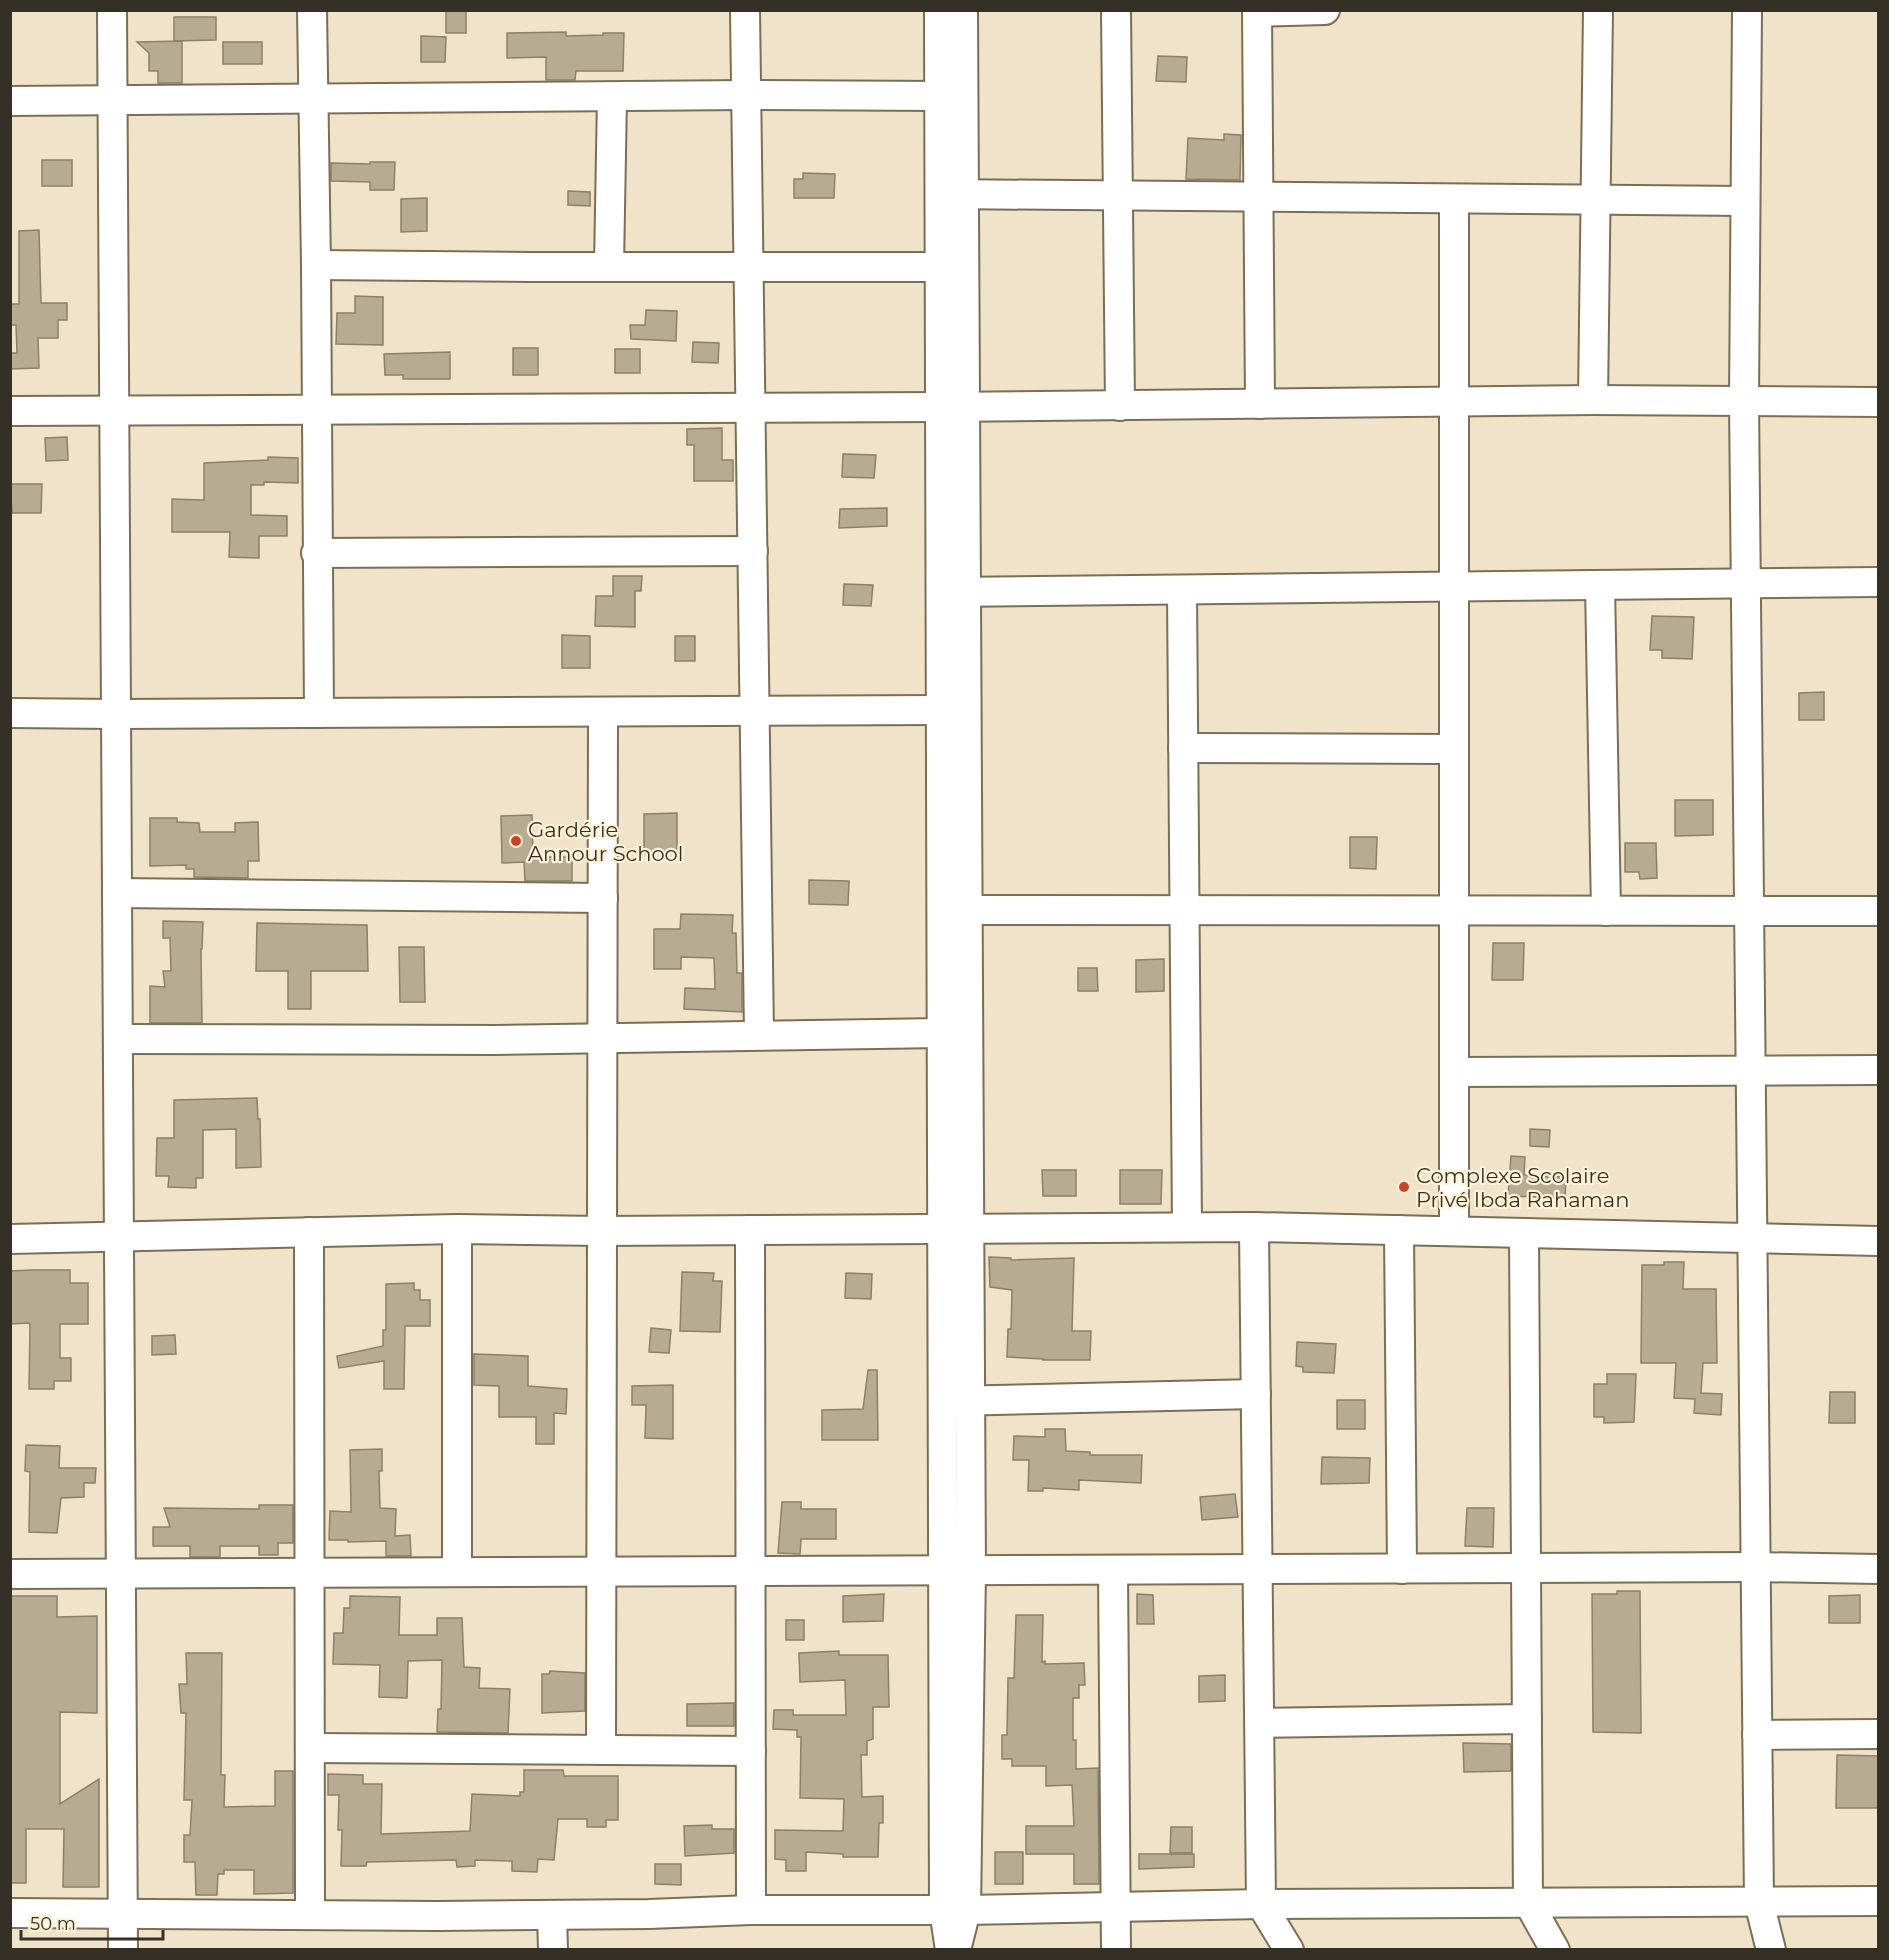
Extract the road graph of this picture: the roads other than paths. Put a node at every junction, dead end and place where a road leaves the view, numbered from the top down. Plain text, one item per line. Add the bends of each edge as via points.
1 (112, 10) edge
2 (312, 10) edge
3 (745, 10) edge
4 (939, 10) edge
5 (963, 10) edge
6 (1116, 10) edge
7 (1325, 10) edge
8 (1599, 10) edge
9 (1748, 10) edge
10 (1257, 11) edge
11 (746, 94) junction
12 (939, 96) junction
13 (612, 97) junction
14 (314, 98) junction
15 (113, 100) junction
16 (10, 101) edge
17 (952, 194) junction
18 (1118, 196) junction
19 (1259, 197) junction
20 (1454, 199) junction
21 (1596, 200) junction
22 (1745, 201) junction
23 (316, 265) junction
24 (609, 266) junction
25 (749, 266) junction
26 (940, 267) junction
27 (1593, 400) junction
28 (1743, 401) junction
29 (1878, 402) edge
30 (1454, 403) junction
31 (1260, 404) junction
32 (1120, 406) junction
33 (953, 407) junction
34 (751, 408) junction
35 (10, 411) edge
36 (114, 411) junction
37 (317, 411) junction
38 (753, 551) junction
39 (316, 553) junction
40 (1878, 582) edge
41 (1745, 584) junction
42 (1600, 585) junction
43 (1454, 587) junction
44 (1182, 590) junction
45 (953, 592) junction
46 (755, 710) junction
47 (941, 710) junction
48 (10, 712) edge
49 (603, 712) junction
50 (319, 713) junction
51 (116, 714) junction
52 (1183, 748) junction
53 (1454, 749) junction
54 (117, 893) junction
55 (603, 898) junction
56 (955, 910) junction
57 (1185, 910) junction
58 (1454, 910) junction
59 (1749, 910) junction
60 (1878, 910) edge
61 (1606, 911) junction
62 (942, 1033) junction
63 (759, 1035) junction
64 (602, 1038) junction
65 (118, 1039) junction
66 (1750, 1070) junction
67 (1878, 1070) edge
68 (1454, 1072) junction
69 (1187, 1227) junction
70 (1254, 1227) junction
71 (956, 1228) junction
72 (457, 1230) junction
73 (750, 1230) junction
74 (1399, 1230) junction
75 (602, 1231) junction
76 (1454, 1231) junction
77 (309, 1232) junction
78 (1524, 1233) junction
79 (119, 1237) junction
80 (1752, 1238) junction
81 (10, 1239) edge
82 (1878, 1241) edge
83 (1256, 1394) junction
84 (956, 1401) junction
85 (1755, 1566) junction
86 (1258, 1569) junction
87 (1402, 1569) junction
88 (1526, 1569) junction
89 (1878, 1569) edge
90 (1113, 1570) junction
91 (957, 1571) junction
92 (457, 1572) junction
93 (602, 1572) junction
94 (750, 1572) junction
95 (309, 1573) junction
96 (10, 1574) edge
97 (121, 1574) junction
98 (1527, 1719) junction
99 (1260, 1723) junction
100 (1878, 1734) edge
101 (1757, 1735) junction
102 (310, 1748) junction
103 (601, 1750) junction
104 (751, 1751) junction
105 (1878, 1901) edge
106 (1528, 1902) junction
107 (1759, 1902) junction
108 (1261, 1904) junction
109 (1116, 1906) junction
110 (751, 1910) junction
111 (955, 1910) junction
112 (10, 1913) edge
113 (122, 1914) junction
114 (310, 1915) junction
115 (552, 1915) junction
116 (123, 1950) edge
117 (553, 1950) edge
118 (950, 1950) edge
119 (956, 1950) edge
120 (1116, 1950) edge
121 (1289, 1950) edge
122 (1555, 1950) edge
123 (1771, 1950) edge

1 - 15 street
2 - 14 street
3 - 11 street
4 - 12 street
5 - 17 street
6 - 18 street
7 - 10 street
8 - 21 street
9 - 22 street
10 - 19 street
11 - 12 street
11 - 13 street
11 - 25 street
12 - 17 street
13 - 14 street
13 - 24 street
14 - 15 street
14 - 23 street
15 - 16 street
15 - 36 street
17 - 18 street
17 - 26 street
17 - 33 street
18 - 19 street
18 - 32 street
19 - 20 street
19 - 31 street
20 - 21 street
20 - 30 street
21 - 22 street
21 - 27 street
22 - 28 street
23 - 24 street
23 - 37 street
24 - 25 street
25 - 26 street
25 - 34 street
26 - 33 street
27 - 28 street
27 - 30 street
28 - 29 street
28 - 41 street
30 - 31 street
30 - 43 street
31 - 32 street
32 - 33 street
33 - 34 street
33 - 45 street
34 - 37 street
34 - 38 street
35 - 36 street
36 - 37 street
36 - 51 street
37 - 39 street
38 - 39 street
38 - 46 street
39 - 50 street
40 - 41 street
41 - 42 street
41 - 59 street
42 - 43 street
42 - 61 street
43 - 44 street
43 - 53 street
44 - 45 street
44 - 52 street
45 - 47 street
45 - 56 street
46 - 47 street
46 - 49 street
46 - 63 street
47 - 56 street
48 - 51 street
49 - 50 street
49 - 55 street
50 - 51 street
51 - 54 street
52 - 53 street
52 - 57 street
53 - 58 street
54 - 55 street
54 - 65 street
55 - 64 street
56 - 57 street
56 - 62 street
56 - 71 street
57 - 58 street
57 - 69 street
58 - 61 street
58 - 68 street
59 - 60 street
59 - 61 street
59 - 66 street
62 - 63 street
62 - 71 street
63 - 64 street
64 - 65 street
64 - 75 street
65 - 79 street
66 - 67 street
66 - 68 street
66 - 80 street
68 - 76 street
69 - 70 street
69 - 71 street
70 - 74 street
70 - 83 street
71 - 73 street
71 - 84 street
72 - 75 street
72 - 77 street
72 - 92 street
73 - 75 street
73 - 94 street
74 - 76 street
74 - 87 street
75 - 93 street
76 - 78 street
77 - 79 street
77 - 95 street
78 - 80 street
78 - 88 street
79 - 81 street
79 - 97 street
80 - 82 street
80 - 85 street
83 - 84 street
83 - 86 street
84 - 91 street
85 - 88 street
85 - 89 street
85 - 101 street
86 - 87 street
86 - 90 street
86 - 99 street
87 - 88 street
88 - 98 street
90 - 91 street
90 - 109 street
91 - 94 street
91 - 111 street
92 - 93 street
92 - 95 street
93 - 94 street
93 - 103 street
94 - 104 street
95 - 97 street
95 - 102 street
96 - 97 street
97 - 113 street
98 - 99 street
98 - 106 street
99 - 108 street
100 - 101 street
101 - 107 street
102 - 103 street
102 - 114 street
103 - 104 street
104 - 110 street
105 - 107 street
106 - 107 street
106 - 108 street
106 - 122 street
107 - 123 street
108 - 109 street
108 - 121 street
109 - 111 street
109 - 120 street
110 - 111 street
110 - 115 street
111 - 118 street
111 - 119 street
112 - 113 street
113 - 114 street
113 - 116 street
114 - 115 street
115 - 117 street

